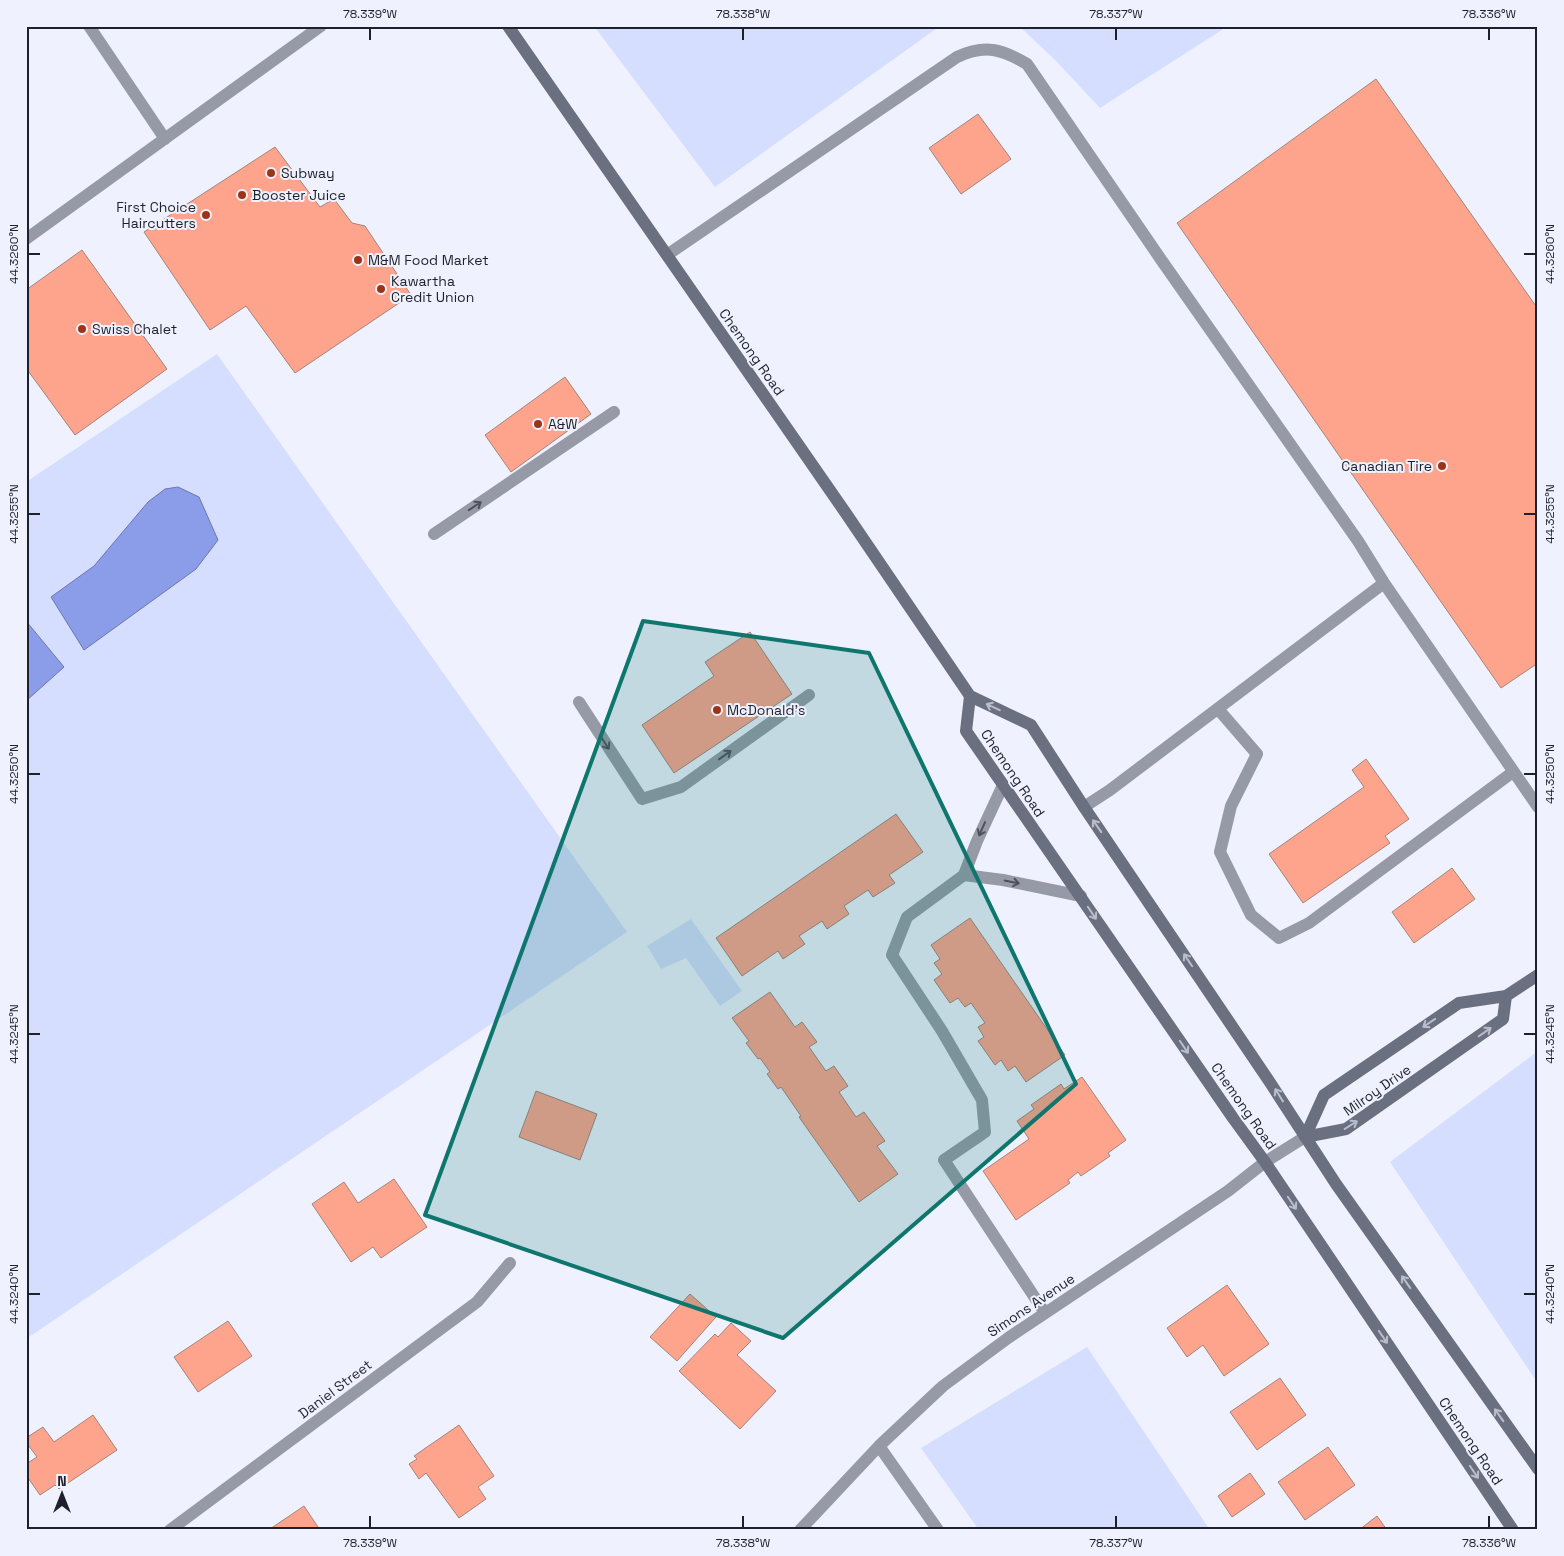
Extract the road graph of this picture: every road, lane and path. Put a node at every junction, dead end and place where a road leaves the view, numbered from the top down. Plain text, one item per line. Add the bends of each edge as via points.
1 (89, 26) edge
2 (321, 26) edge
3 (508, 26) edge
4 (165, 138) junction
5 (26, 239) edge
6 (667, 255) junction
7 (614, 412) dead end
8 (434, 534) dead end
9 (1384, 584) junction
10 (809, 695) dead end
11 (970, 696) junction
12 (579, 702) dead end
13 (1218, 709) junction
14 (1513, 772) junction
15 (1003, 785) junction
16 (1538, 807) edge
17 (1084, 808) junction
18 (964, 874) junction
19 (1081, 896) junction
20 (1538, 975) edge
21 (1506, 996) junction
22 (1305, 1136) junction
23 (1265, 1162) junction
24 (510, 1263) dead end
25 (1044, 1313) junction
26 (879, 1446) junction
27 (1538, 1469) edge
28 (170, 1530) edge
29 (800, 1530) edge
30 (938, 1530) edge
31 (1513, 1530) edge

1 - 4 street
2 - 4 street
3 - 6 main road, Chemong Road
4 - 5 street
6 - 9 street via 957,57 970,51 992,50 1010,54 1027,64 1358,541
6 - 11 main road, Chemong Road
8 -> 7 street
9 - 13 street
9 - 14 street
12 -> 10 street via 642,799 681,787
11 - 15 main road, Chemong Road via 966,731
17 -> 11 main road, Chemong Road via 1031,725
13 - 14 street via 1257,754 1232,806 1220,852 1251,915 1279,938 1310,923
13 - 17 street
14 - 16 street
15 -> 18 street
15 - 19 main road, Chemong Road
22 -> 17 main road, Chemong Road
18 -> 19 street
18 - 25 street via 907,917 892,955 982,1100 985,1132 944,1160
19 -> 23 main road, Chemong Road
20 - 21 main road, Milroy Drive
21 -> 22 main road, Milroy Drive via 1459,1003 1324,1095
22 -> 21 main road, Milroy Drive via 1346,1129 1503,1019
22 - 23 street, Simons Avenue
27 -> 22 main road, Chemong Road
23 - 25 street, Simons Avenue via 1228,1191
23 -> 31 main road, Chemong Road
24 - 28 street, Daniel Street via 477,1302
25 - 26 street, Simons Avenue via 943,1386
26 - 29 street, Simons Avenue
26 - 30 street

